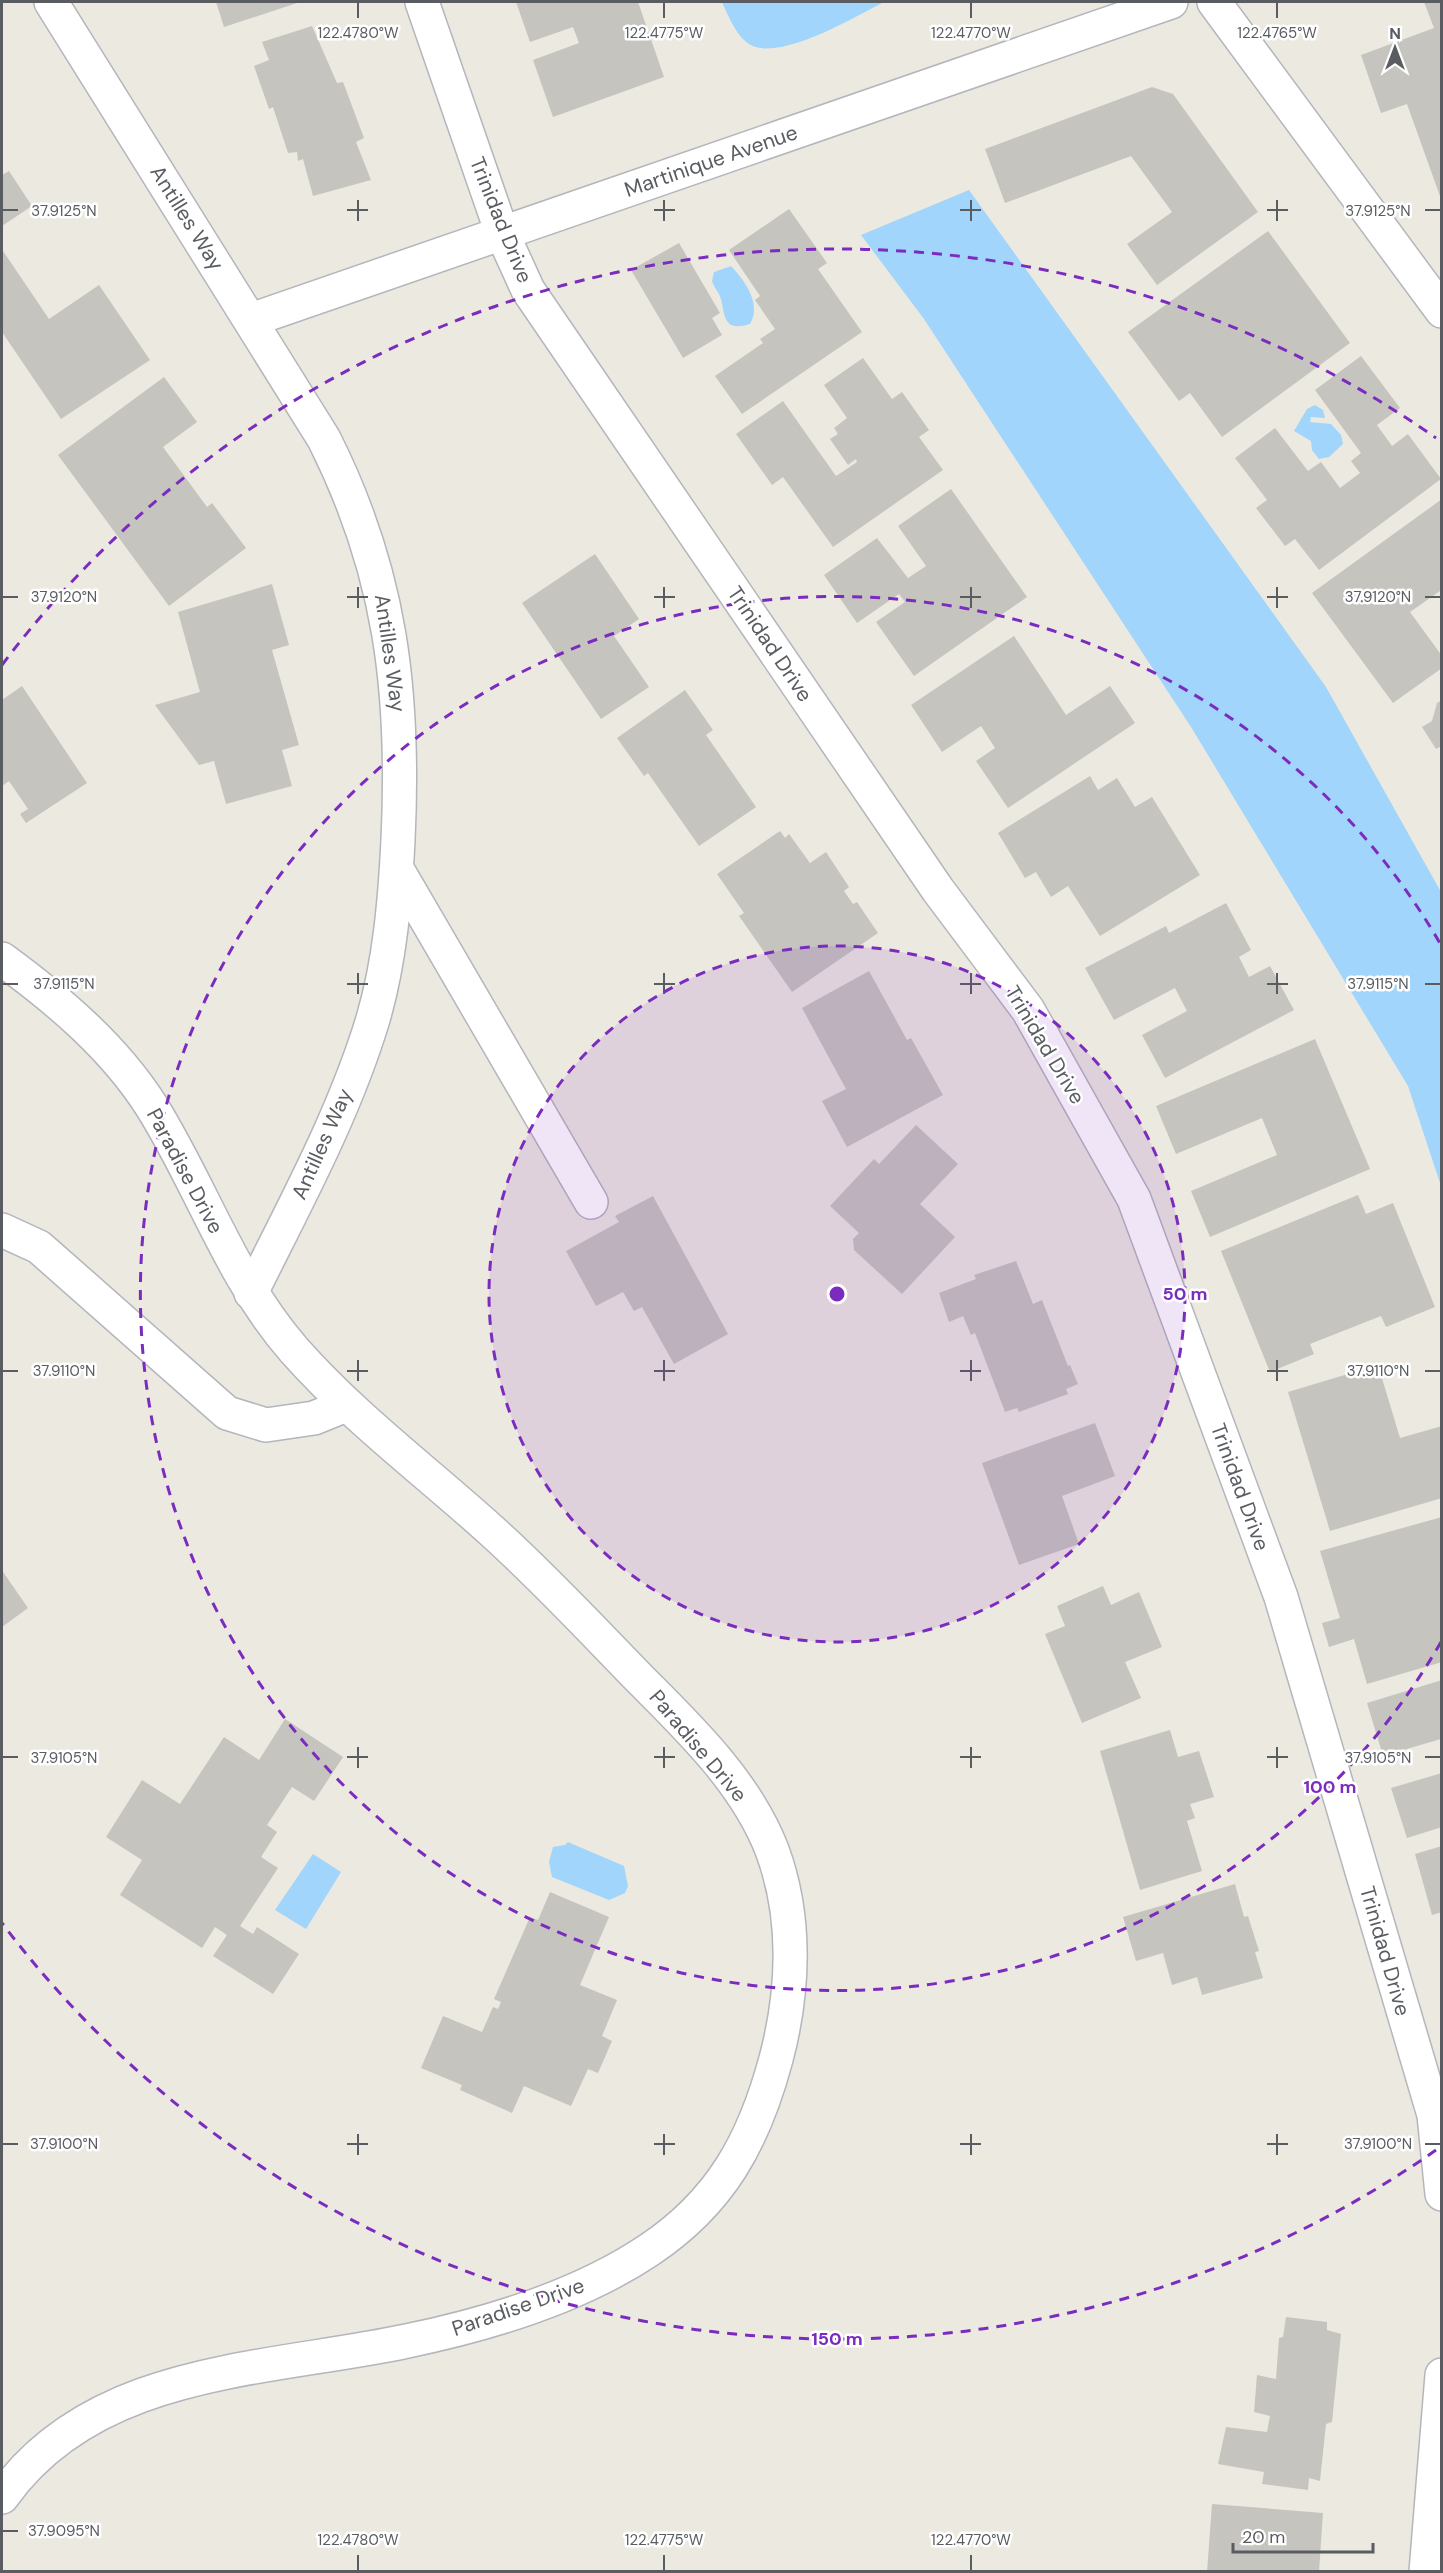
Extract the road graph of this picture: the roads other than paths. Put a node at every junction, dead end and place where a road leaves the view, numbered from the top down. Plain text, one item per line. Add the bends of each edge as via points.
1 (51, 2) edge
2 (422, 2) edge
3 (1171, 2) edge
4 (1214, 2) edge
5 (502, 233) junction
6 (1442, 311) edge
7 (251, 320) junction
8 (397, 869) junction
9 (2, 959) edge
10 (591, 1202) dead end
11 (2, 1230) edge
12 (251, 1293) junction
13 (346, 1405) junction
14 (1442, 2194) edge
15 (1442, 2375) edge
16 (2, 2497) edge
17 (1426, 2571) edge

1 - 7 street, Antilles Way
2 - 5 street, Trinidad Drive
3 - 5 street, Martinique Avenue
4 - 6 street
5 - 7 street, Martinique Avenue
5 - 14 street, Trinidad Drive via 528,290 938,890 1028,1010 1134,1199 1281,1597 1434,2115
7 - 8 street, Antilles Way via 301,399 345,480 380,581 397,681 400,730
8 - 10 street
8 - 12 street, Antilles Way via 390,937 373,1020 328,1135
9 - 12 street, Paradise Drive via 91,1033 142,1091
11 - 13 street via 39,1247 227,1413 266,1425 314,1418
12 - 13 street, Paradise Drive via 279,1332
13 - 16 street, Paradise Drive via 533,1570 686,1726 740,1791 770,1845 786,1900 789,1929 788,1991 770,2081 750,2136 707,2201 647,2252 601,2277 556,2297 461,2328 197,2378 123,2401 60,2437
15 - 17 street

